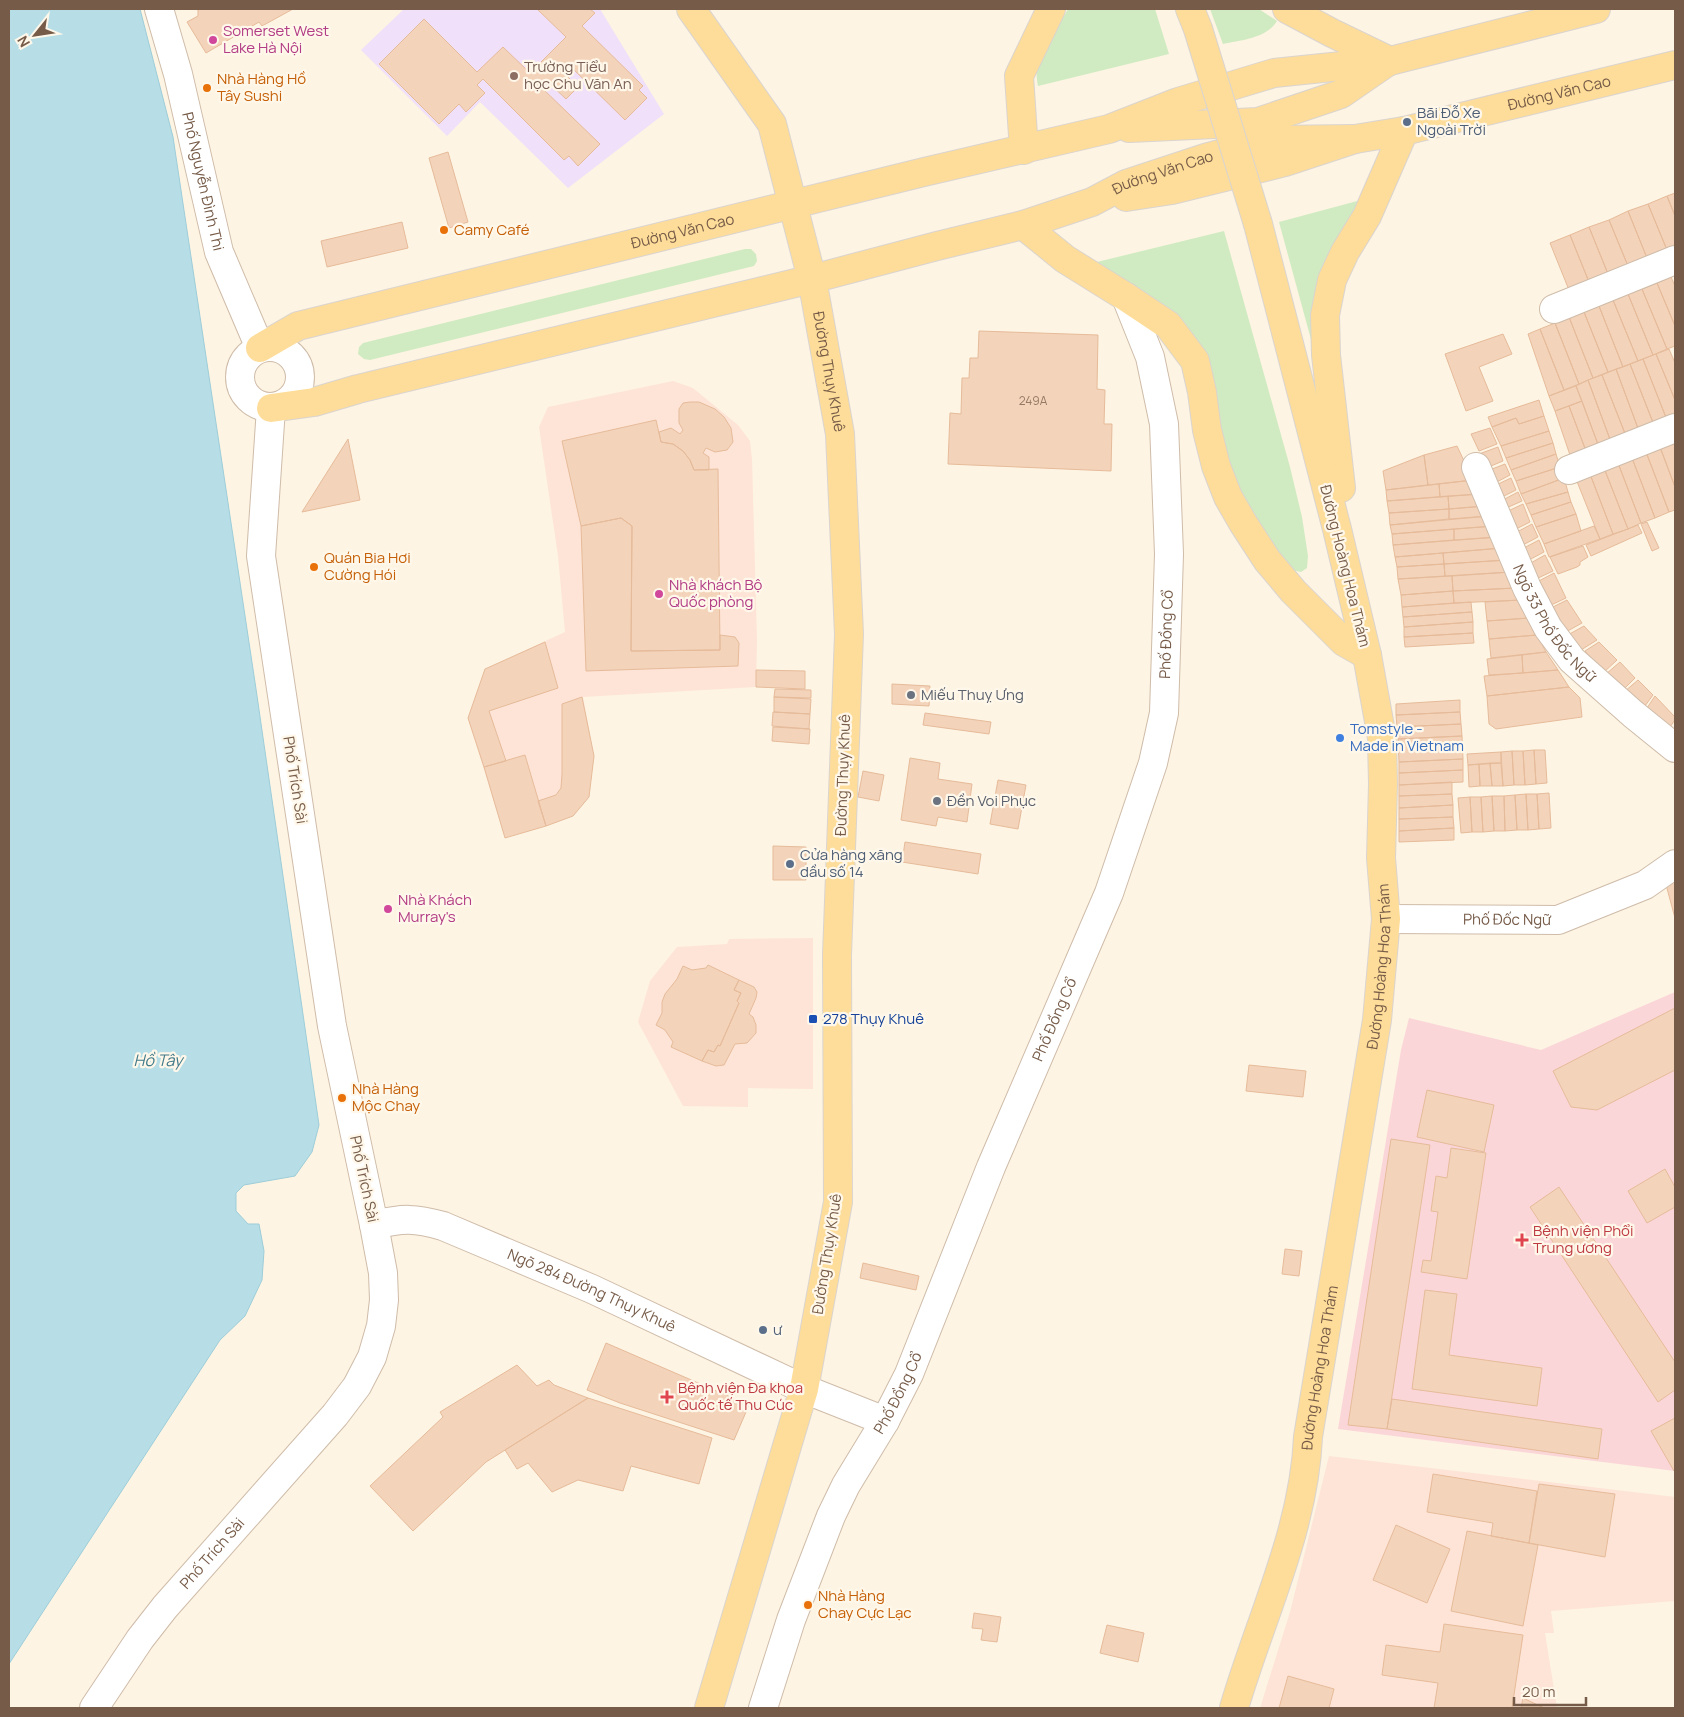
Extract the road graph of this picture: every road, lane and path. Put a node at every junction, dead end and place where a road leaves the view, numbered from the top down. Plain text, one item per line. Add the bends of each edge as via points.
1 (159, 9) edge
2 (691, 9) edge
3 (1051, 9) edge
4 (1287, 9) edge
5 (1596, 9) edge
6 (1194, 19) edge
7 (1390, 61) junction
8 (1675, 65) edge
9 (1109, 129) junction
10 (1404, 131) junction
11 (1024, 150) junction
12 (792, 205) junction
13 (1023, 225) junction
14 (1675, 260) edge
15 (812, 279) junction
16 (1126, 297) junction
17 (1554, 309) dead end
18 (260, 348) junction
19 (272, 408) junction
20 (1675, 428) edge
21 (1476, 467) dead end
22 (1569, 470) dead end
23 (1337, 529) junction
24 (1367, 655) junction
25 (1675, 748) edge
26 (1675, 864) edge
27 (1386, 919) junction
28 (374, 1225) junction
29 (804, 1389) junction
30 (885, 1421) junction
31 (94, 1708) edge
32 (709, 1708) edge
33 (763, 1708) edge
34 (1234, 1708) edge

1 - 18 street, Phố Nguyễn Đình Thi via 183,93 219,252
2 - 12 main road, Đường Thụy Khuê via 772,124
3 - 11 main road via 1018,76
4 - 7 main road
5 - 7 main road, Đường Văn Cao
6 - 23 main road, Đường Hoàng Hoa Thám, bridge via 1258,224
7 - 9 main road, Đường Văn Cao via 1274,74 1178,102
7 - 9 main road, Đường Văn Cao via 1341,94 1258,122
8 - 10 main road, Đường Văn Cao
9 - 11 main road, Đường Văn Cao
10 - 13 main road, Đường Văn Cao via 1355,139 1285,162 1172,190 1092,202
10 - 23 main road via 1367,216 1332,280 1325,315 1326,355 1342,501
11 - 12 main road, Đường Văn Cao
12 - 15 main road, Đường Thụy Khuê
12 - 18 main road, Đường Văn Cao via 298,326
13 - 15 main road, Đường Văn Cao
13 - 16 main road via 1065,259
14 - 17 street
15 - 19 main road, Đường Văn Cao via 314,402
15 - 29 main road, Đường Thụy Khuê via 840,434 849,634 838,955 838,1202
16 - 24 main road via 1168,325 1195,361 1216,466 1228,497 1267,560 1344,642
16 - 30 street, Phố Đồng Cổ via 1150,358 1164,424 1169,554 1164,713 1154,763 1109,893 991,1168 909,1374
18 - 19 street via 245,360 240,378 246,396 253,403
18 - 19 street via 281,348 290,354 300,372 294,396
19 - 28 street, Phố Trích Sài via 261,556 332,1026
20 - 22 street
21 - 25 street, Ngõ 33 Phố Đốc Ngữ via 1527,588 1548,628 1572,660
23 - 24 main road, Đường Hoàng Hoa Thám
24 - 27 main road, Đường Hoàng Hoa Thám via 1382,738 1381,858
26 - 27 street, Phố Đốc Ngữ via 1645,885 1558,920
27 - 34 main road, Đường Hoàng Hoa Thám via 1377,1020 1308,1437 1306,1469 1292,1531
28 - 29 street, Ngõ 284 Đường Thụy Khuê via 398,1219 423,1220 443,1226 592,1289
28 - 31 street, Phố Trích Sài via 384,1300 372,1357 358,1386 165,1607
29 - 30 street, Ngõ 284 Đường Thụy Khuê
29 - 32 main road, Đường Thụy Khuê
30 - 33 street, Phố Đồng Cổ via 831,1516 791,1620

